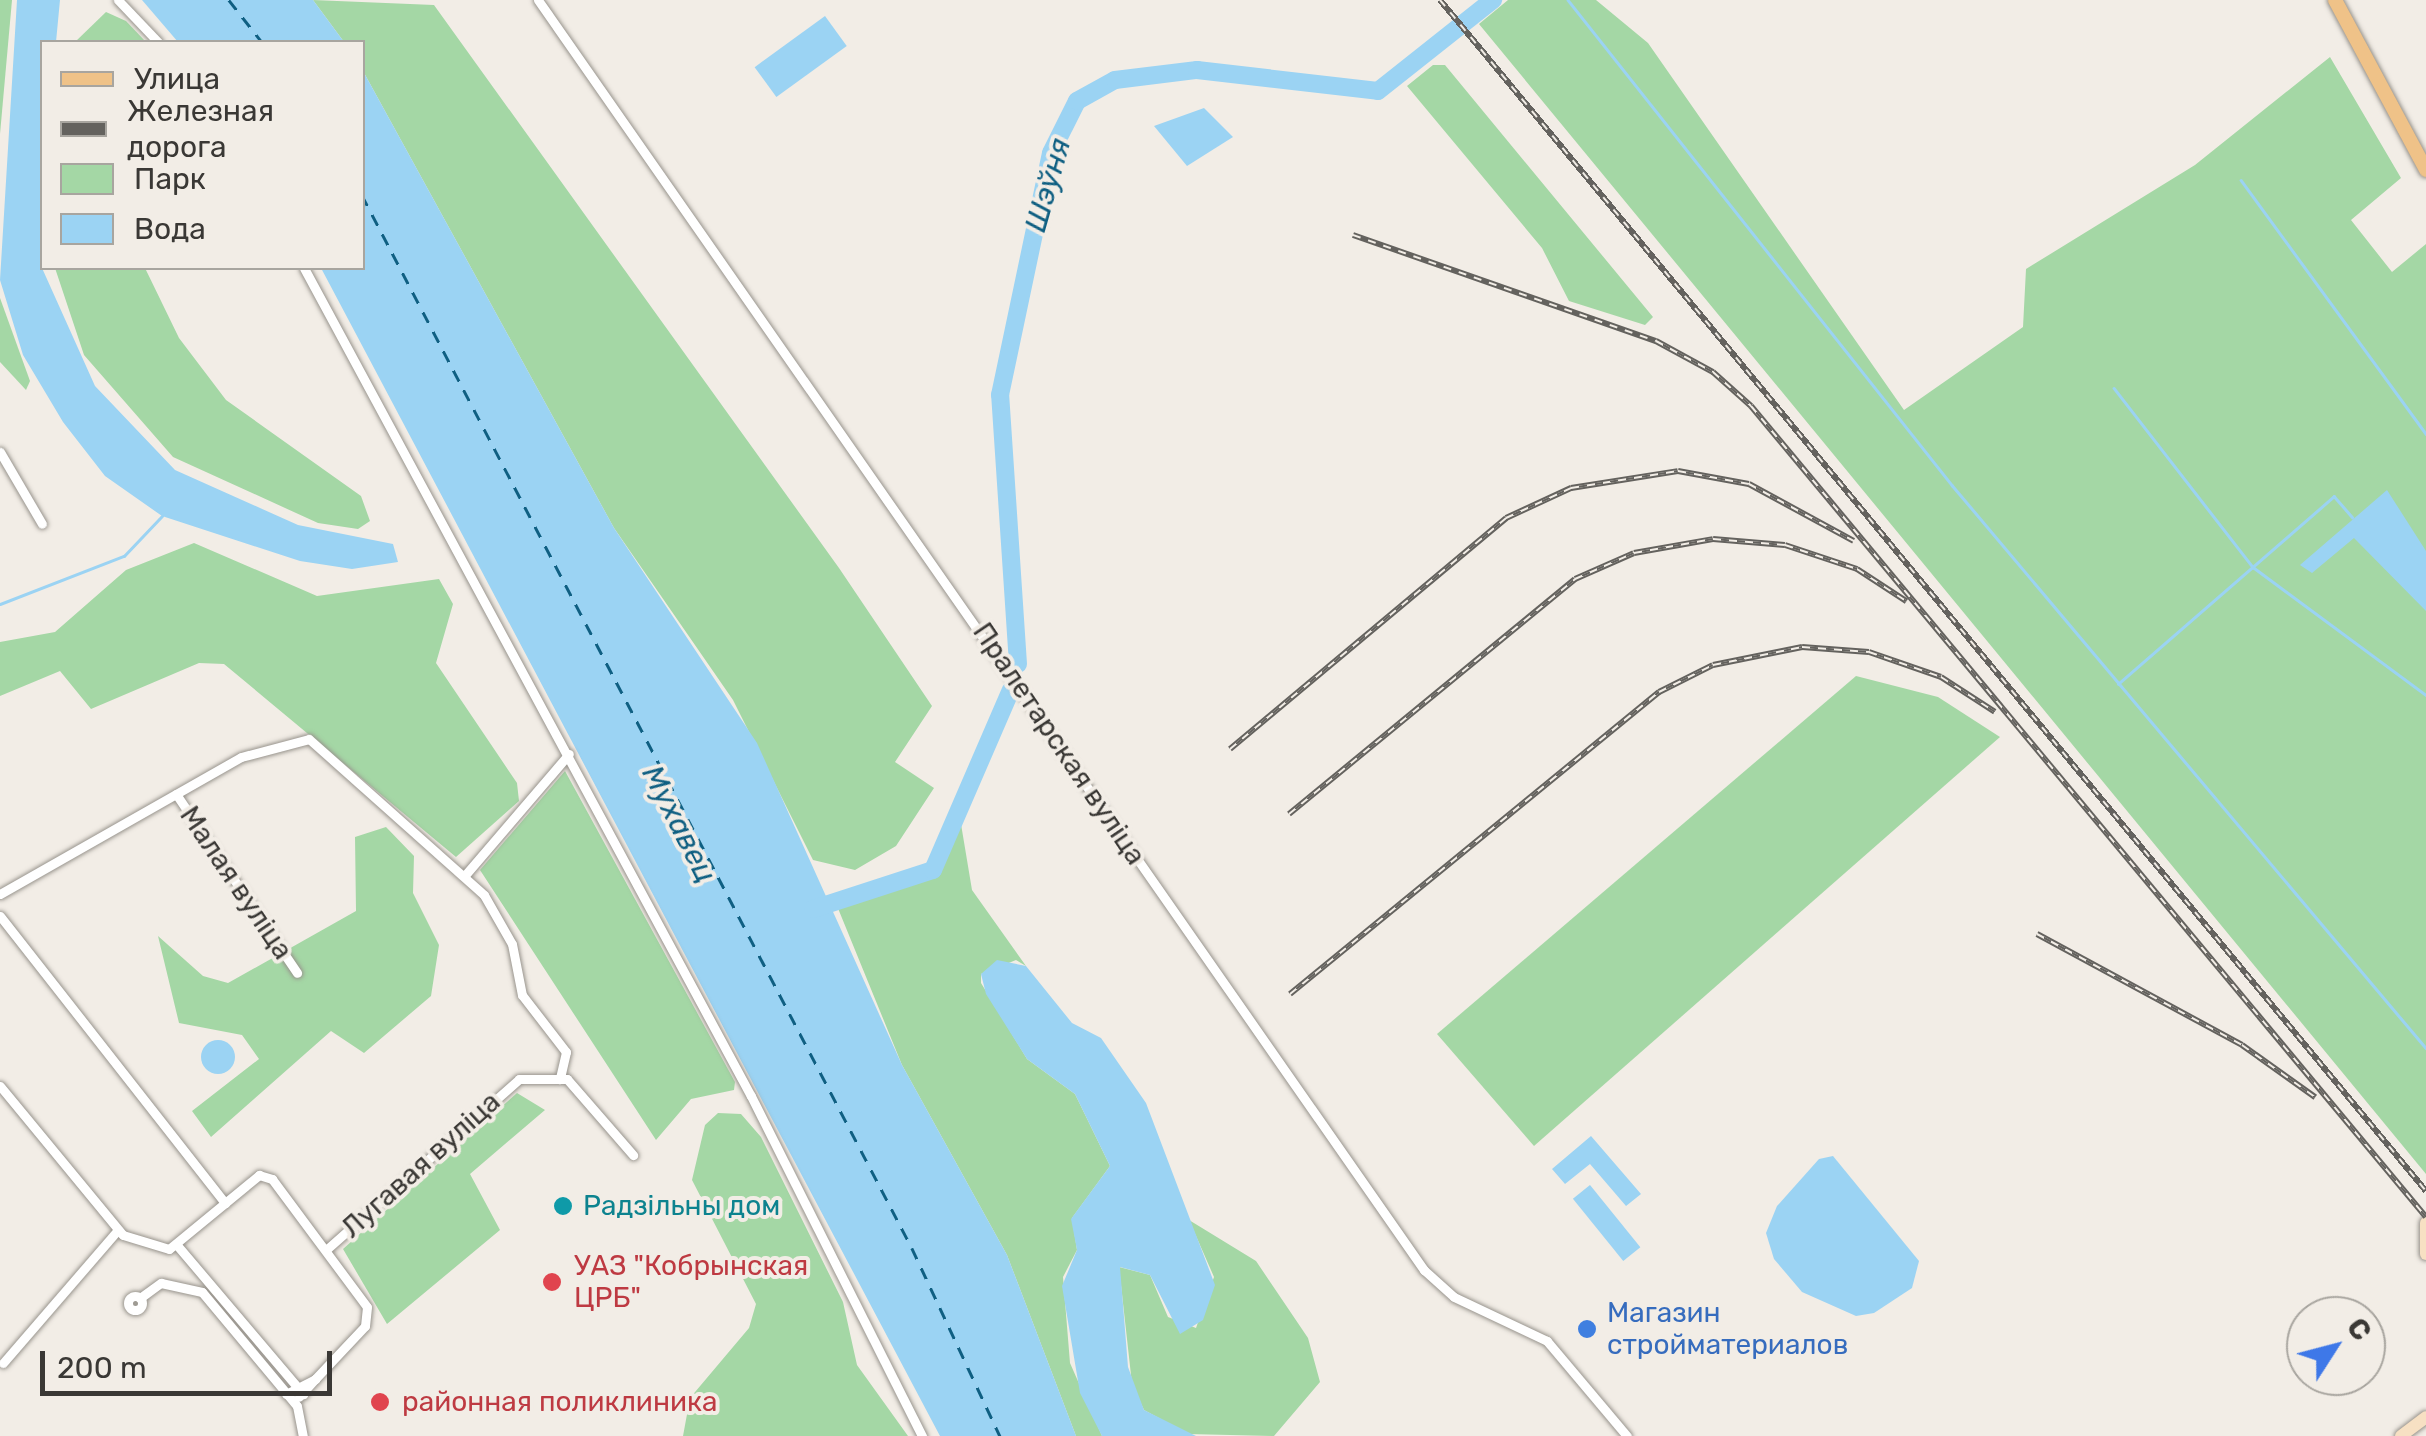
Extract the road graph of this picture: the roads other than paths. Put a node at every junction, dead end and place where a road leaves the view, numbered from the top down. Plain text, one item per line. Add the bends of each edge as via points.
1 (118, 0) edge
2 (538, 0) edge
3 (2335, 0) edge
4 (156, 40) edge
5 (2426, 170) edge
6 (305, 270) edge
7 (0, 452) edge
8 (42, 524) dead end
9 (569, 754) junction
10 (176, 794) junction
11 (466, 874) junction
12 (0, 894) edge
13 (0, 916) edge
14 (296, 973) dead end
15 (560, 1079) junction
16 (0, 1086) edge
17 (633, 1155) dead end
18 (225, 1203) junction
19 (2426, 1223) edge
20 (116, 1232) junction
21 (173, 1246) junction
22 (327, 1250) junction
23 (2426, 1254) edge
24 (140, 1298) dead end
25 (3, 1363) dead end
26 (300, 1391) junction
27 (290, 1398) junction
28 (2426, 1417) edge
29 (303, 1436) edge
30 (922, 1436) edge
31 (1627, 1436) edge
32 (2400, 1436) edge

1 - 4 street
2 - 31 street, Пралетарская вуліца via 1424,1270 1454,1298 1546,1341
3 - 5 main road
6 - 9 street
7 - 8 street
9 - 11 street
9 - 30 street
10 - 11 street, Малая вуліца via 241,758 309,739
10 - 12 street, Малая вуліца
10 - 14 street, Малая вуліца
11 - 15 street via 512,944 522,995 566,1052
13 - 18 street
15 - 17 street
15 - 22 street, Лугавая вуліца via 519,1080 502,1092
16 - 20 street
18 - 21 street
18 - 22 street, Лугавая вуліца via 268,1176
19 - 23 main road
20 - 21 street
20 - 25 street
21 - 26 street
22 - 26 street via 369,1320
24 - 27 street via 161,1284 199,1290
26 - 27 street
27 - 29 street
28 - 32 main road

